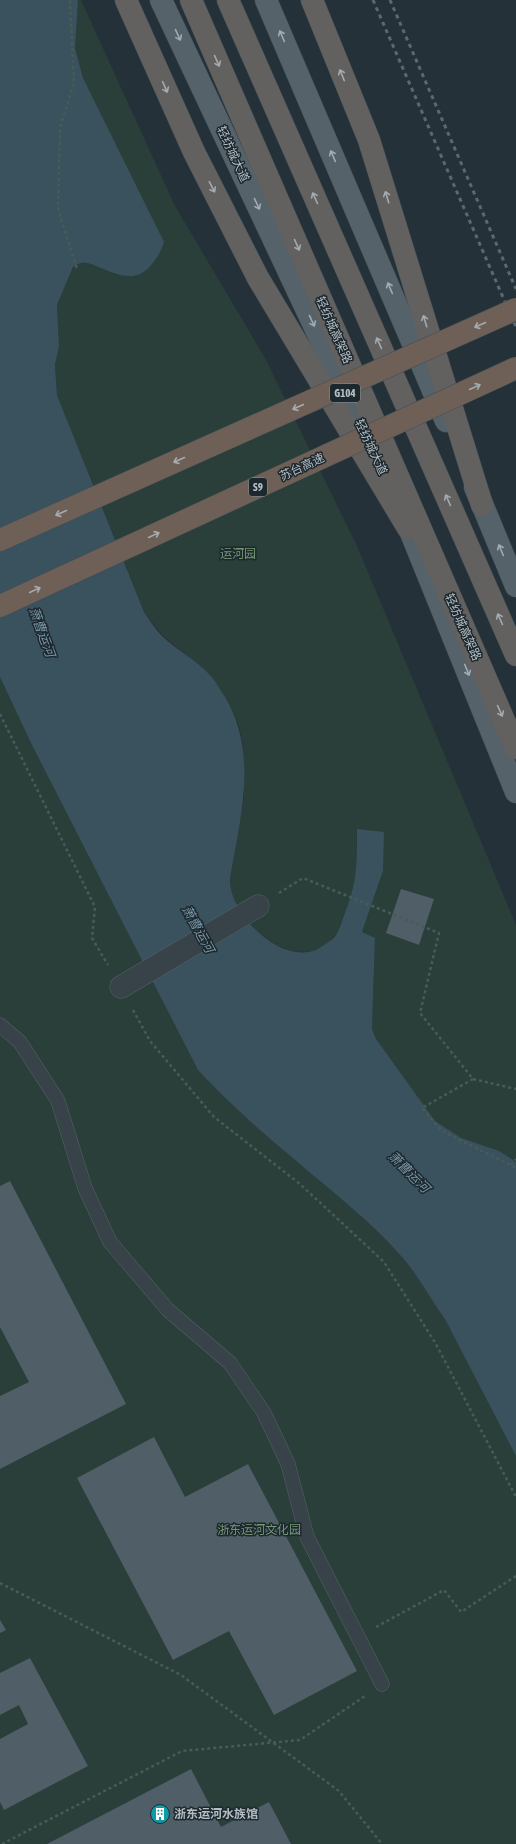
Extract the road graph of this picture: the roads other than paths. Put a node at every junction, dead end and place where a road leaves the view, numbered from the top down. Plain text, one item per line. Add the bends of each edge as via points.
1 (126, 0) edge
2 (161, 0) edge
3 (190, 0) edge
4 (228, 0) edge
5 (266, 0) edge
6 (312, 0) edge
7 (516, 310) edge
8 (516, 368) edge
9 (482, 505) junction
10 (412, 535) junction
11 (0, 540) edge
12 (516, 586) edge
13 (0, 606) edge
14 (516, 655) edge
15 (516, 748) edge
16 (516, 792) edge
17 (258, 906) road end
18 (121, 987) road end
19 (0, 1025) edge
20 (382, 1684) road end

1 -> 10 highway via 194,152 258,278
2 -> 10 main road, 轻纺城大道 / G104
3 -> 15 highway, 轻纺城高架路, bridge
14 -> 4 highway, bridge
9 -> 5 main road
9 -> 6 highway via 369,140
7 -> 11 highway, bridge
13 -> 8 highway, 苏台高速 / S9, bridge
12 -> 9 main road
10 -> 16 main road, 轻纺城大道 / G104
17 - 18 street
19 - 20 lane via 20,1042 58,1101 85,1188 110,1242 168,1310 230,1362 264,1413 288,1464 308,1537

